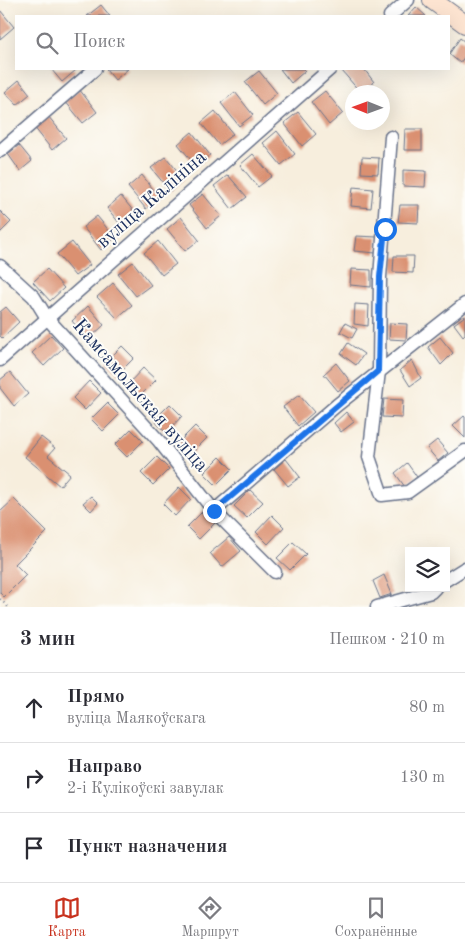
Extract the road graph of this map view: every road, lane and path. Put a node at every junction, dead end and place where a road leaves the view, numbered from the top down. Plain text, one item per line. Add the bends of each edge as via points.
1 (408, 0) edge
2 (432, 0) edge
3 (391, 15) edge
4 (465, 24) edge
5 (93, 70) edge
6 (329, 70) edge
7 (391, 137) dead end
8 (0, 151) edge
9 (0, 266) edge
10 (465, 304) edge
11 (47, 318) junction
12 (0, 360) edge
13 (378, 371) junction
14 (465, 451) edge
15 (214, 511) junction
16 (465, 568) edge
17 (275, 572) dead end
18 (450, 577) edge
19 (431, 592) edge
20 (0, 599) edge
21 (8, 607) edge
22 (377, 607) edge

1 - 3 street
2 - 4 street
5 - 8 street
6 - 11 street, вуліца Калініна
7 - 13 street via 380,277
9 - 11 street, Камсамольская вуліца via 34,298
10 - 13 street
11 - 12 street, вуліца Калініна
11 - 15 street, Камсамольская вуліца via 159,441
13 - 14 street via 369,457 382,495 408,492
13 - 15 street
15 - 17 street, Камсамольская вуліца
16 - 18 street
19 - 22 street
20 - 21 path

